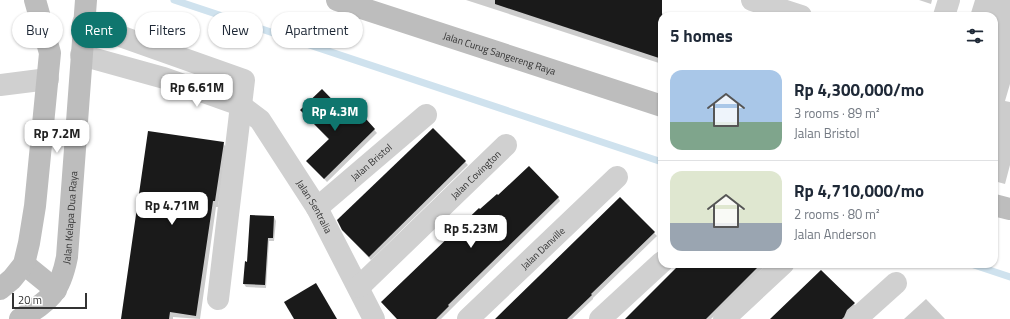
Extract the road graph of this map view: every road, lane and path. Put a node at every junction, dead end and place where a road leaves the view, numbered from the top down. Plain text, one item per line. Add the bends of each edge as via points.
1 (35, 0) edge
2 (86, 0) edge
3 (337, 0) edge
4 (752, 0) edge
5 (949, 0) edge
6 (776, 4) edge
7 (85, 12) edge
8 (793, 12) edge
9 (945, 12) edge
10 (127, 38) edge
11 (81, 48) edge
12 (80, 55) junction
13 (48, 79) junction
14 (0, 85) edge
15 (240, 105) junction
16 (658, 105) edge
17 (426, 115) dead end
18 (506, 145) dead end
19 (617, 177) dead end
20 (998, 206) edge
21 (317, 208) junction
22 (1010, 209) edge
23 (24, 264) junction
24 (658, 266) edge
25 (779, 268) edge
26 (896, 283) dead end
27 (359, 287) junction
28 (0, 289) edge
29 (56, 290) junction
30 (218, 299) dead end
31 (20, 319) edge
32 (374, 319) edge
33 (468, 319) edge
34 (600, 319) edge
35 (724, 319) edge
36 (856, 319) edge

1 - 13 main road via 50,53
2 - 7 main road, Jalan Kelapa Dua Raya
3 - 16 main road, Jalan Curug Sangereng Raya
4 - 6 street
5 - 9 street
6 - 8 street
10 - 15 street via 244,80
11 - 12 main road, Jalan Kelapa Dua Raya
12 - 15 street, Jalan Sentralia via 164,78
12 - 29 main road, Jalan Kelapa Dua Raya via 67,257 61,282
13 - 14 street
13 - 23 main road via 35,206
15 - 21 street, Jalan Sentralia via 260,120
15 - 30 street
17 - 21 street, Jalan Bristol
18 - 27 street, Jalan Covington
19 - 33 street, Jalan Danville
20 - 22 main road
21 - 27 street, Jalan Sentralia
23 - 28 main road
23 - 29 main road
24 - 34 street
25 - 35 street
26 - 36 street
27 - 32 street, Jalan Sentralia
29 - 31 main road, Jalan Kelapa Dua Raya via 40,306

